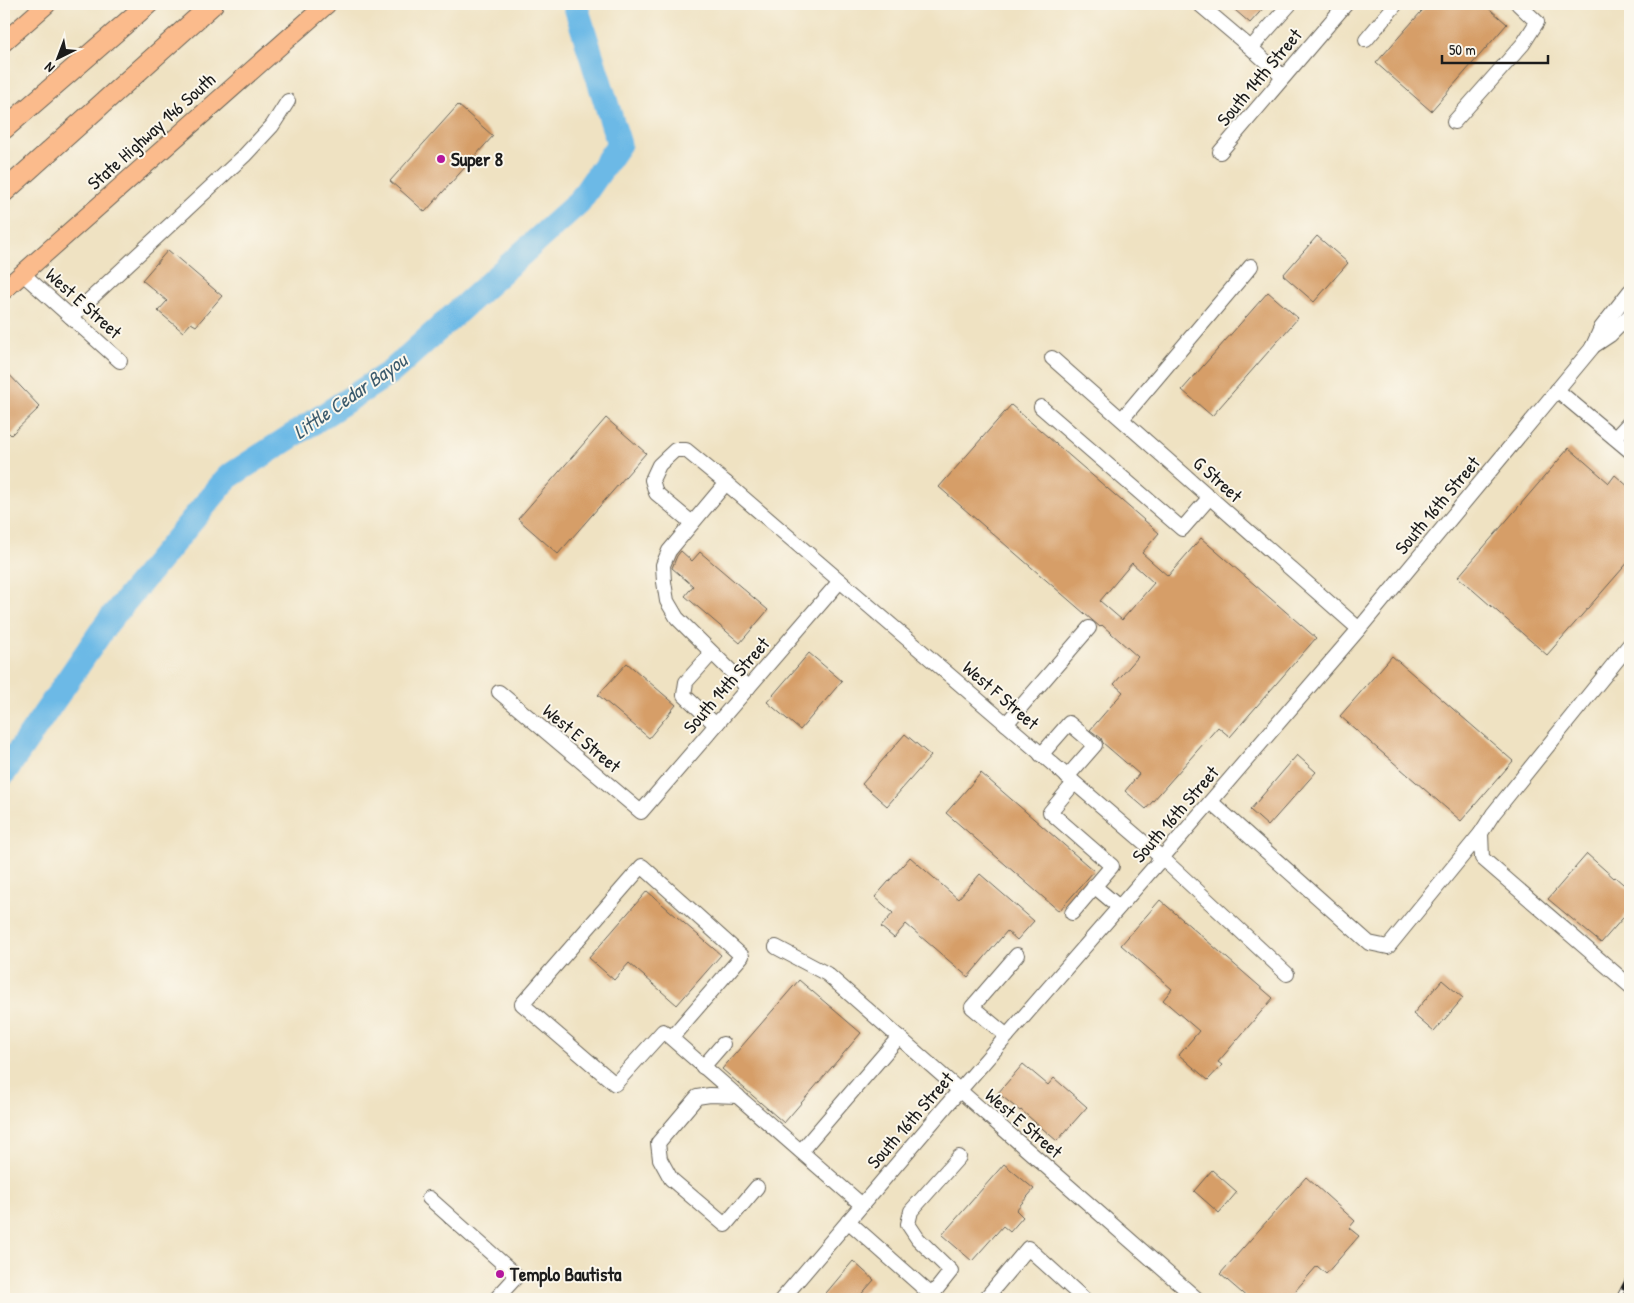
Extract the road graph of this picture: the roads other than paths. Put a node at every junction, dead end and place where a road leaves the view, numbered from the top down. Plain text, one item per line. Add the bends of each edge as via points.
1 (47, 4) edge
2 (134, 4) edge
3 (148, 4) edge
4 (213, 4) edge
5 (328, 4) edge
6 (1199, 4) edge
7 (1290, 4) edge
8 (1346, 4) edge
9 (1396, 4) edge
10 (1518, 4) edge
11 (1366, 40) dead end
12 (4, 42) edge
13 (1251, 48) junction
14 (1283, 77) junction
15 (288, 101) dead end
16 (1454, 122) dead end
17 (4, 129) edge
18 (1220, 152) dead end
19 (4, 192) edge
20 (1251, 266) dead end
21 (23, 274) junction
22 (4, 290) edge
23 (1630, 291) edge
24 (1630, 315) edge
25 (71, 317) junction
26 (1592, 348) junction
27 (1052, 358) dead end
28 (120, 361) dead end
29 (1557, 390) junction
30 (1041, 407) dead end
31 (1122, 419) junction
32 (1630, 422) edge
33 (1615, 438) junction
34 (1630, 451) edge
35 (726, 483) junction
36 (1210, 497) junction
37 (692, 523) junction
38 (840, 581) junction
39 (1089, 628) dead end
40 (1359, 629) junction
41 (1630, 644) edge
42 (712, 653) junction
43 (748, 688) junction
44 (499, 692) dead end
45 (1006, 724) junction
46 (716, 725) junction
47 (1042, 755) junction
48 (1071, 780) junction
49 (1211, 802) junction
50 (641, 812) joint
51 (1481, 833) junction
52 (1162, 858) junction
53 (1094, 886) junction
54 (1119, 908) junction
55 (1072, 913) dead end
56 (776, 947) dead end
57 (1016, 955) dead end
58 (1287, 974) dead end
59 (1630, 986) edge
60 (1007, 1036) junction
61 (898, 1037) junction
62 (671, 1038) junction
63 (723, 1044) dead end
64 (703, 1067) junction
65 (959, 1091) junction
66 (738, 1096) junction
67 (800, 1151) junction
68 (959, 1158) dead end
69 (757, 1187) dead end
70 (429, 1198) dead end
71 (862, 1205) junction
72 (848, 1221) junction
73 (934, 1297) edge
74 (496, 1299) edge
75 (782, 1299) edge
76 (985, 1299) edge
77 (1084, 1299) edge
78 (1197, 1299) edge

1 - 12 main road
2 - 17 highway
3 - 17 highway
4 - 19 highway
5 - 21 main road, State Highway 146 South
6 - 13 street
7 - 13 street
8 - 14 street, South 14th Street
9 - 11 street
10 - 16 street via 1537,22 1523,44
13 - 14 street
14 - 18 street, South 14th Street
15 - 25 street via 272,126 244,156
20 - 31 street
21 - 22 main road, State Highway 146 South
21 - 25 street, West E Street
23 - 26 street, South 16th Street via 1601,328
24 - 26 street, South 16th Street via 1610,336
25 - 28 street, West E Street
26 - 29 street, South 16th Street
27 - 31 street, G Street
29 - 33 street
29 - 40 street, South 16th Street
30 - 36 street via 1182,529
31 - 36 street, G Street
32 - 33 street
33 - 34 street
35 - 37 street
35 - 37 street, West F Street via 686,450 675,450 659,465 652,480 656,493
35 - 38 street, West F Street
36 - 40 street, G Street
37 - 42 street via 662,565 666,601 677,618
38 - 43 street, South 14th Street
38 - 45 street, West F Street
39 - 45 street
40 - 49 street, South 16th Street
41 - 51 street
42 - 43 street
42 - 46 street via 686,682 684,694
43 - 46 street, South 14th Street
44 - 50 street, West E Street
45 - 47 street, West F Street
46 - 50 street, South 14th Street
47 - 48 street, West F Street
47 - 48 street via 1069,723 1076,728 1095,745
48 - 52 street, West F Street
48 - 53 street via 1050,812 1112,866
49 - 51 street via 1369,943 1388,947
49 - 52 street, South 16th Street
51 - 59 street via 1482,858
52 - 54 street, South 16th Street
52 - 58 street, West F Street
53 - 54 street
53 - 55 street
54 - 60 street, South 16th Street
56 - 61 street, West E Street via 827,974
57 - 60 street via 972,1007
60 - 65 street, South 16th Street
61 - 65 street, West E Street
61 - 67 street
62 - 62 street via 742,956 642,866 522,1004 615,1084 662,1031
62 - 64 street
63 - 64 street
64 - 66 street
65 - 71 street, South 16th Street
65 - 78 street, West E Street
66 - 67 street
66 - 69 street via 696,1097 658,1143 660,1159 671,1179 725,1225
67 - 71 street
68 - 73 street via 911,1211 908,1224 918,1239 951,1271
70 - 74 street via 517,1276
71 - 72 street, South 16th Street
72 - 73 street
72 - 75 street, South 16th Street
76 - 77 street via 1028,1248

